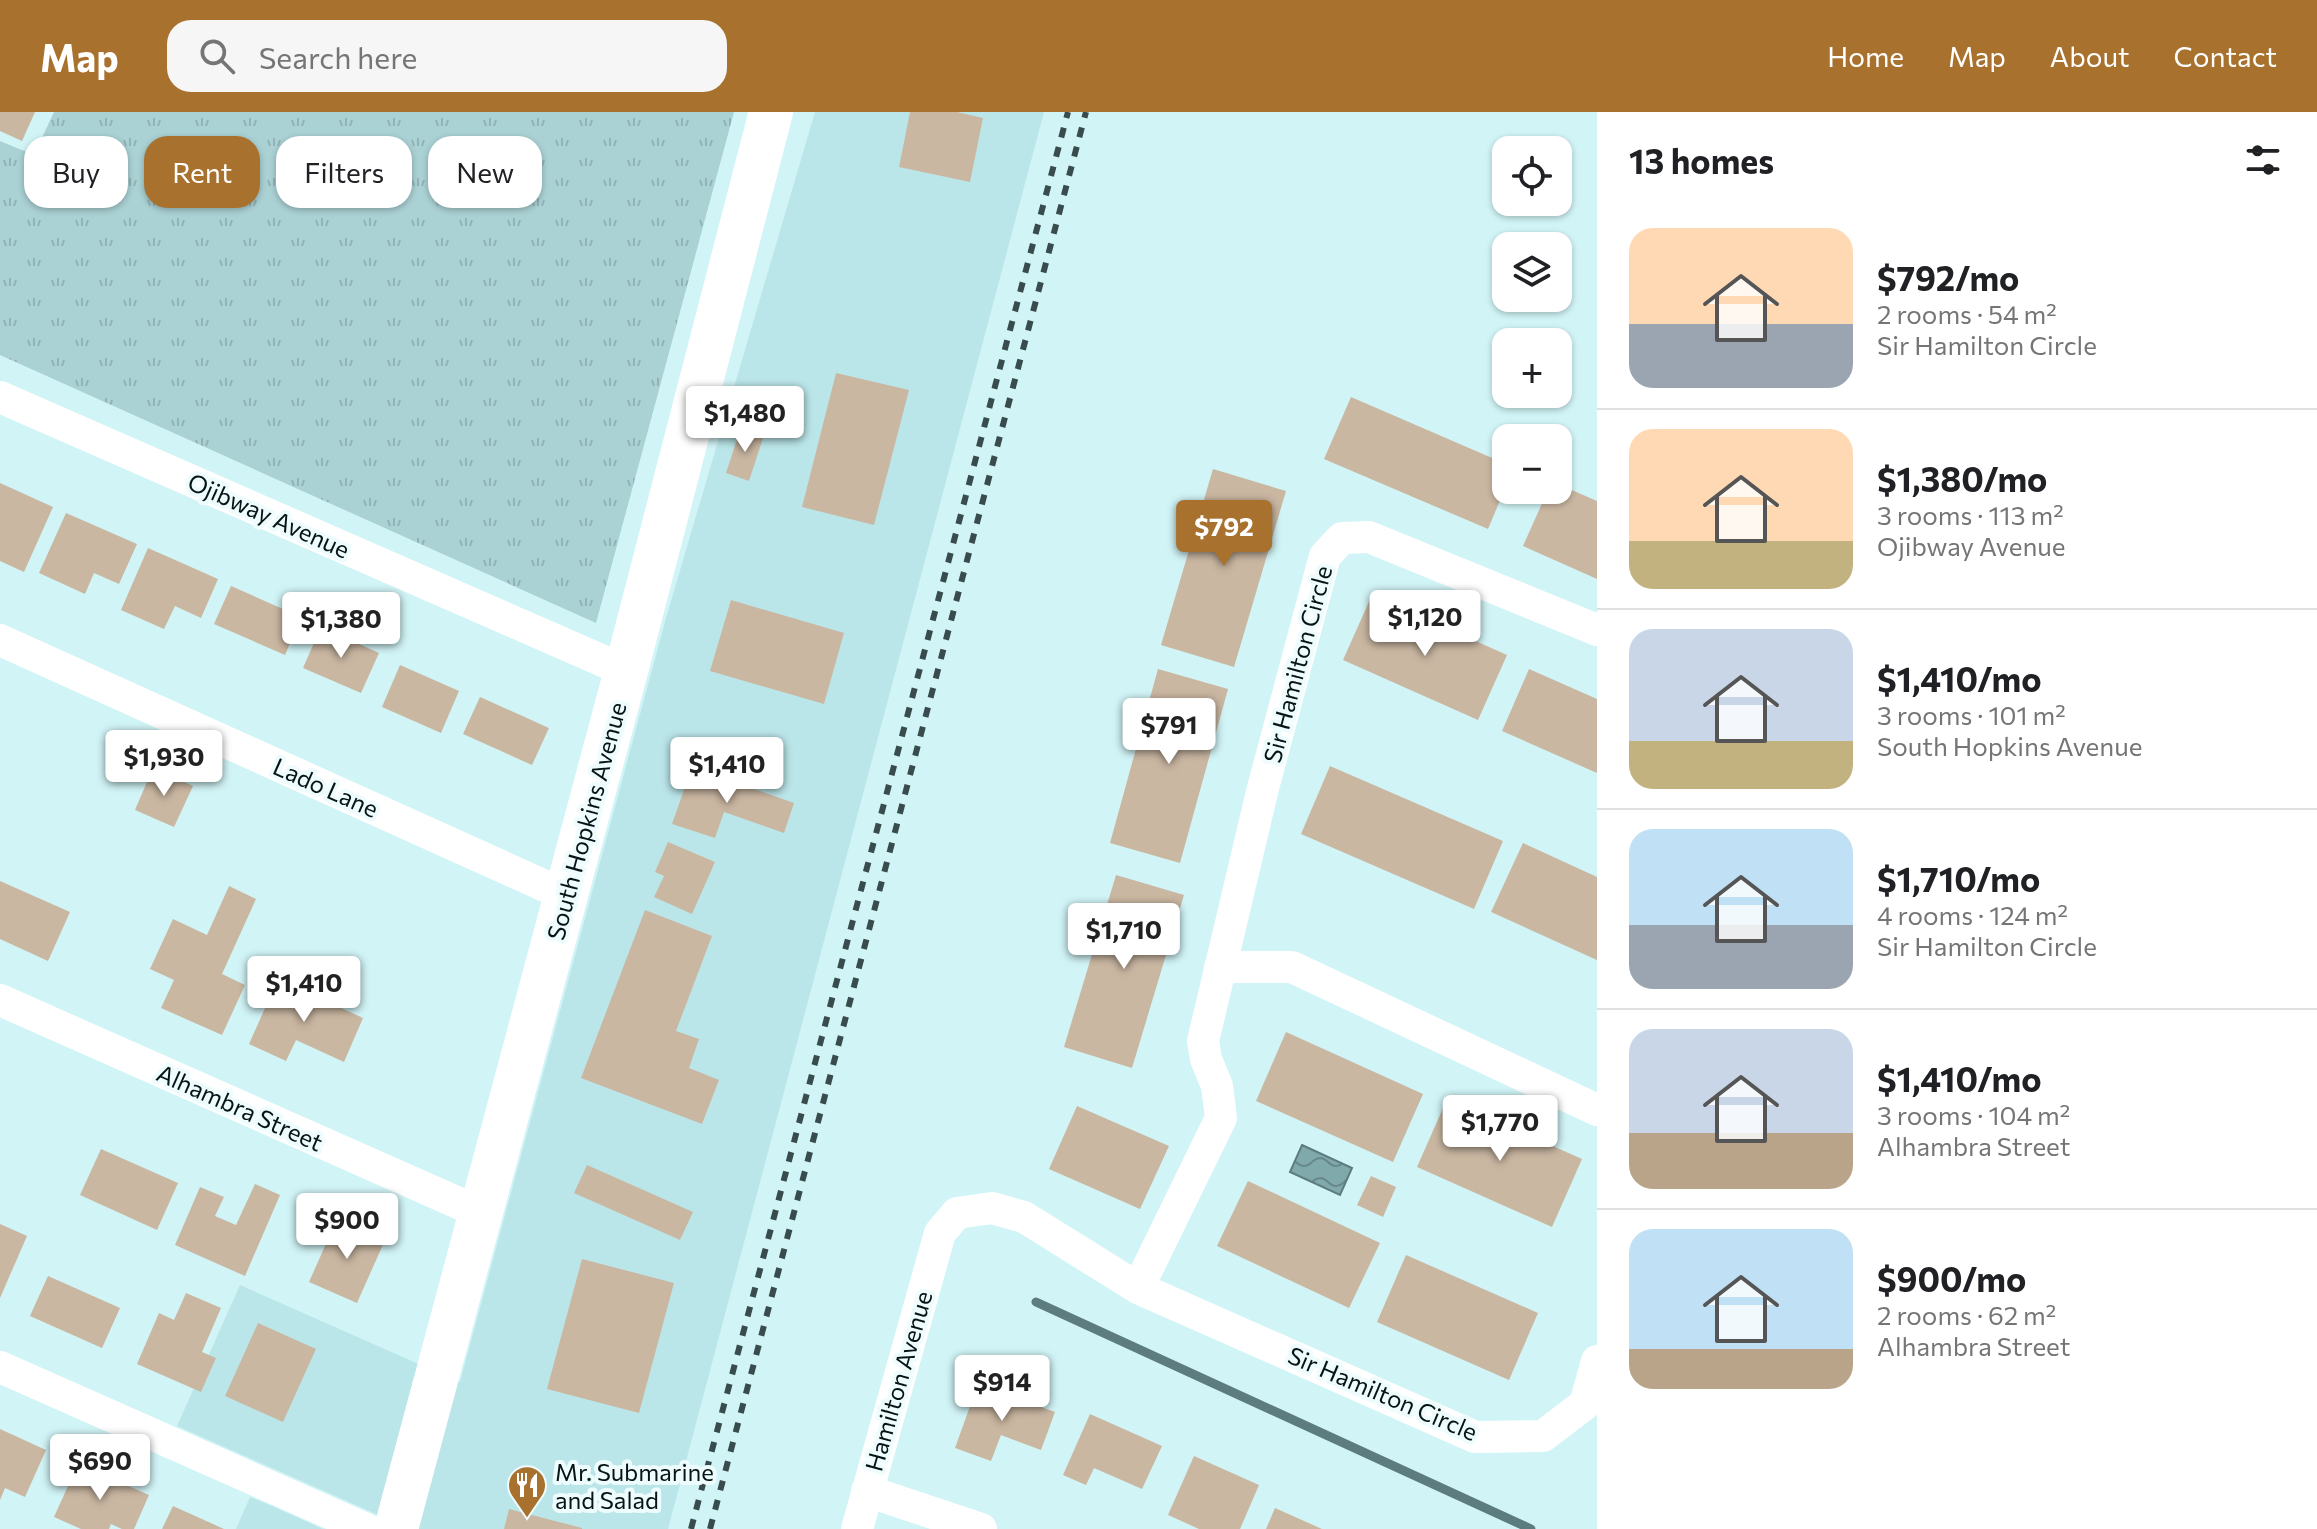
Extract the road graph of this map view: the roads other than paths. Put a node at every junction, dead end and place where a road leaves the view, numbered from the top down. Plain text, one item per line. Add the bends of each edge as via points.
1 (771, 112) edge
2 (0, 397) edge
3 (1597, 630) edge
4 (0, 640) edge
5 (626, 671) junction
6 (565, 895) junction
7 (1220, 967) junction
8 (0, 1000) edge
9 (1597, 1110) edge
10 (481, 1213) junction
11 (940, 1233) joint
12 (1138, 1288) junction
13 (1597, 1361) edge
14 (0, 1367) edge
15 (867, 1491) junction
16 (366, 1529) edge
17 (396, 1529) edge
18 (857, 1529) edge
19 (981, 1529) edge

1 - 5 street, South Hopkins Avenue
2 - 5 street, Ojibway Avenue
3 - 7 street, Sir Hamilton Circle via 1369,537 1342,538 1325,556
4 - 6 street, Lado Lane
5 - 6 street, South Hopkins Avenue
6 - 10 street, South Hopkins Avenue
7 - 9 street via 1292,967
7 - 12 street, Sir Hamilton Circle via 1203,1041 1221,1118
8 - 10 street, Alhambra Street
10 - 17 street, South Hopkins Avenue
11 - 12 street, Sir Hamilton Circle via 957,1213 992,1208 1024,1217
11 - 15 street, Hamilton Avenue
12 - 13 street, Sir Hamilton Circle via 1475,1437 1543,1436 1585,1404
14 - 16 street
15 - 18 street, Hamilton Avenue
15 - 19 street

